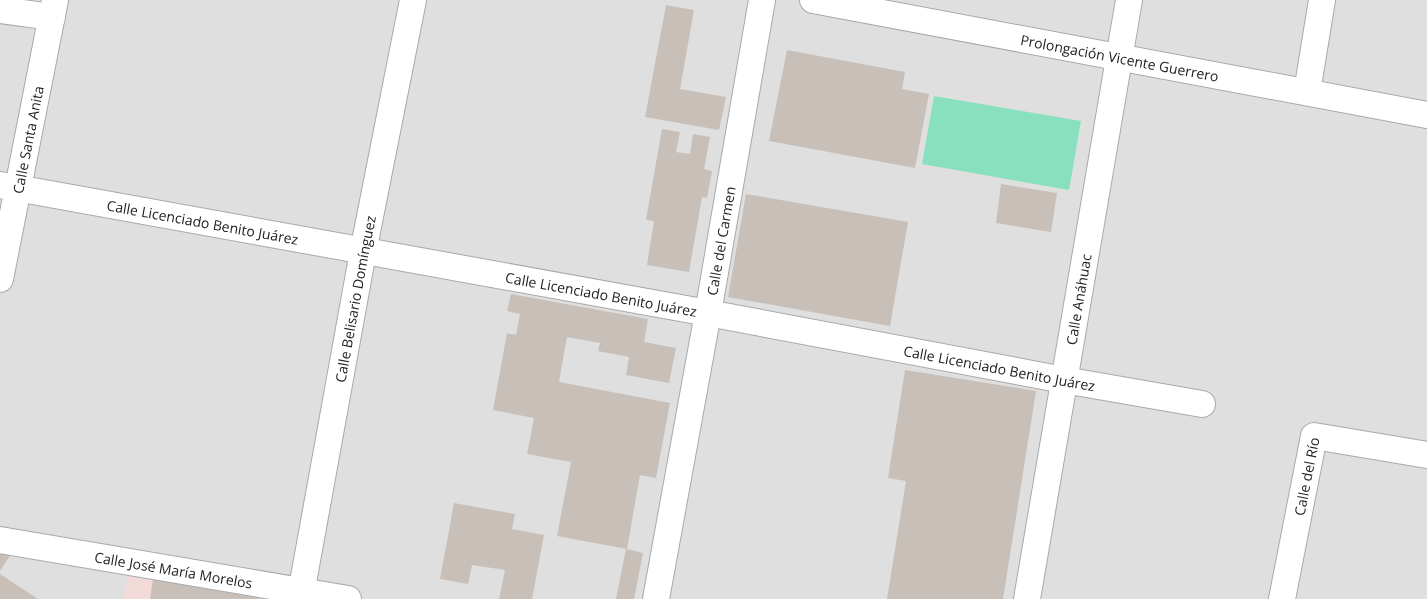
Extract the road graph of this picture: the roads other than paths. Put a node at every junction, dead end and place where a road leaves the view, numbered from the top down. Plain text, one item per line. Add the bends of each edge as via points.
1 (413, 0) edge
2 (762, 0) edge
3 (813, 0) edge
4 (1129, 0) edge
5 (1322, 0) edge
6 (53, 8) edge
7 (0, 10) edge
8 (1119, 57) junction
9 (1307, 92) junction
10 (1427, 115) edge
11 (9, 187) edge
12 (363, 252) junction
13 (0, 279) edge
14 (708, 313) junction
15 (1064, 380) junction
16 (1202, 404) dead end
17 (1426, 448) edge
18 (0, 540) edge
19 (300, 595) edge
20 (348, 599) edge
21 (656, 599) edge
22 (1027, 599) edge
23 (1282, 599) edge

1 - 12 street, Calle Belisario Domínguez
2 - 14 street, Calle del Carmen
3 - 8 street, Prolongación Vicente Guerrero
4 - 8 street, Calle Anáhuac
5 - 9 street
6 - 7 street
6 - 11 street, Calle Santa Anita
8 - 9 street, Prolongación Vicente Guerrero
8 - 15 street, Calle Anáhuac
9 - 10 street, Prolongación Vicente Guerrero
11 - 12 street, Calle Licenciado Benito Juárez
11 - 13 street, Calle Santa Anita
12 - 14 street, Calle Licenciado Benito Juárez
12 - 19 street, Calle Belisario Domínguez
14 - 15 street, Calle Licenciado Benito Juárez
14 - 21 street, Calle del Carmen
15 - 16 street, Calle Licenciado Benito Juárez
15 - 22 street, Calle Anáhuac
17 - 23 street, Calle del Río via 1314,436
18 - 19 street, Calle José María Morelos
19 - 20 street, Calle José María Morelos

